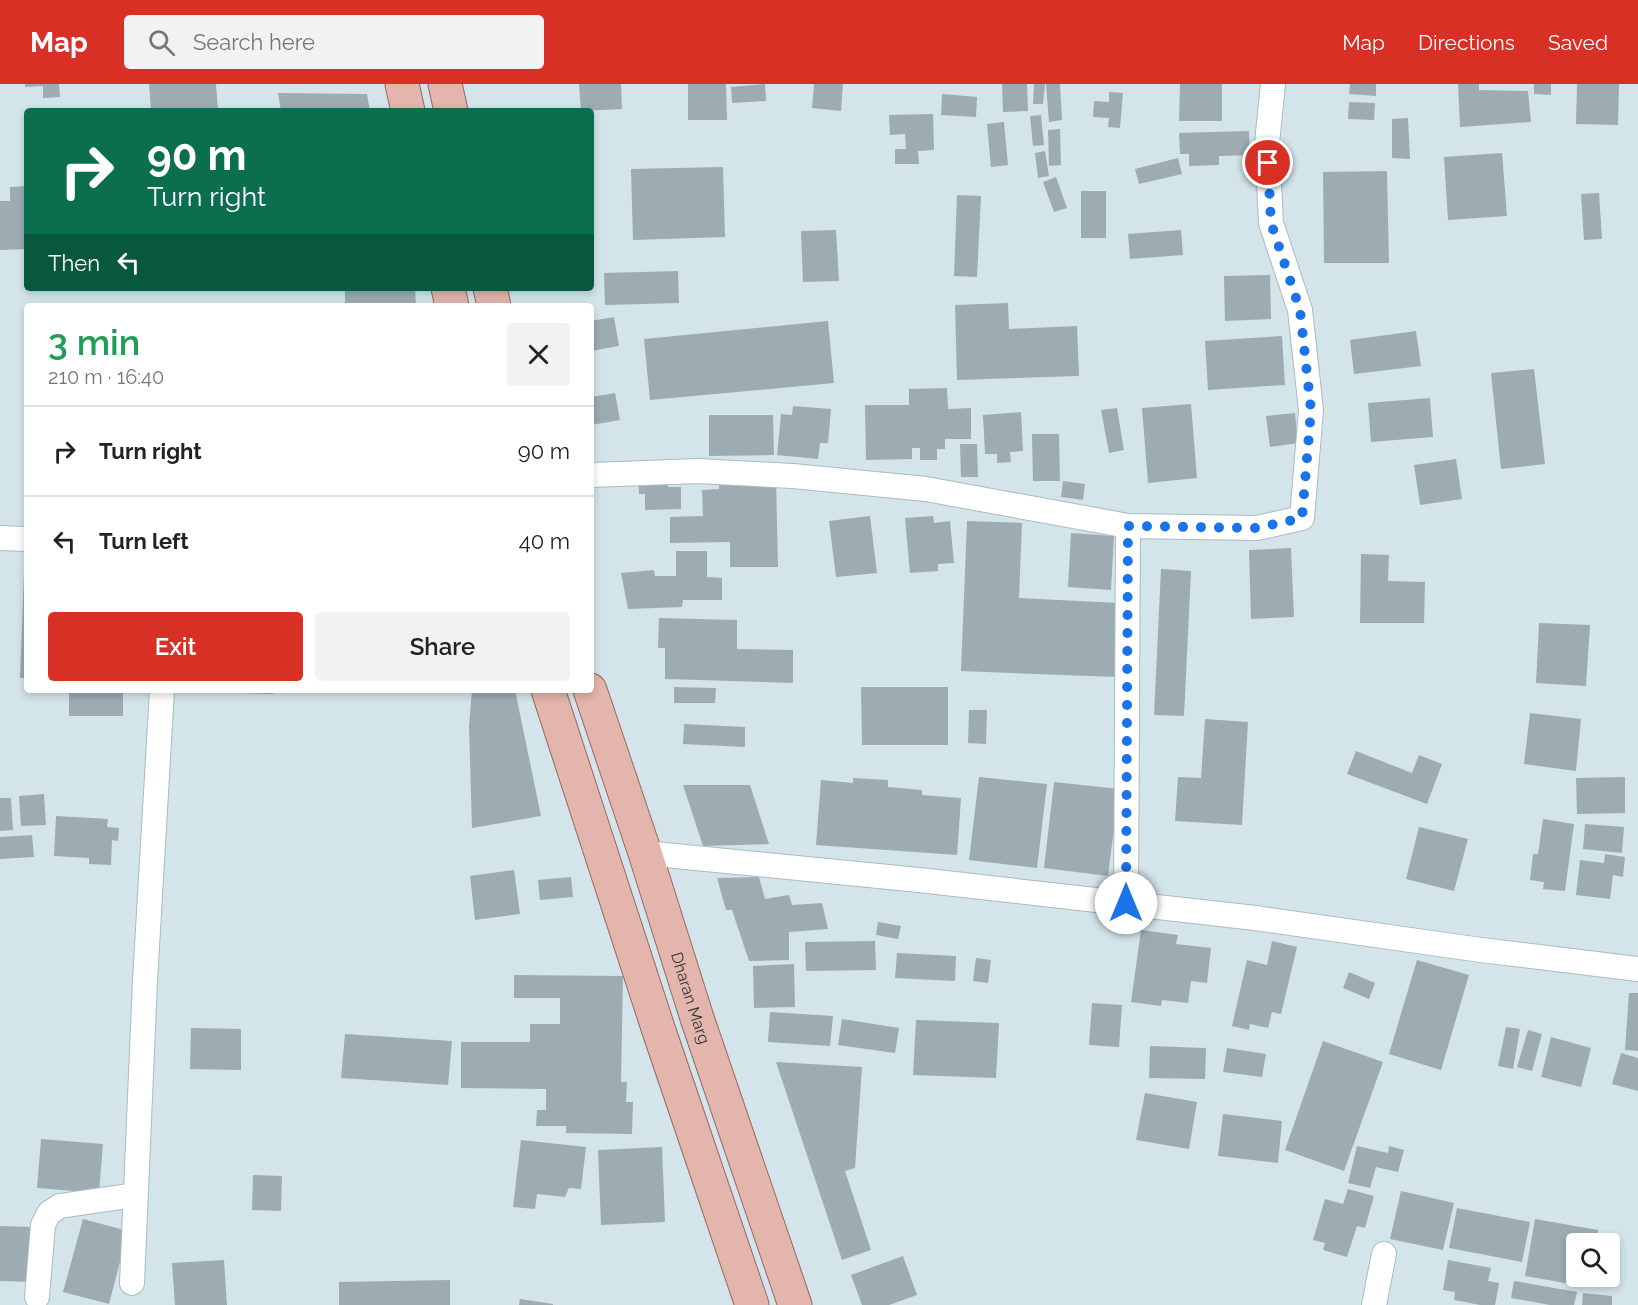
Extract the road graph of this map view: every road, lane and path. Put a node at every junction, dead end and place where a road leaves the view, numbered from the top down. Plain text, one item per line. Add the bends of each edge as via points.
1 (402, 84) edge
2 (445, 84) edge
3 (1273, 84) edge
4 (407, 108) edge
5 (450, 108) edge
6 (594, 475) edge
7 (1128, 526) junction
8 (0, 538) edge
9 (24, 539) edge
10 (162, 693) edge
11 (549, 693) edge
12 (591, 693) edge
13 (645, 853) junction
14 (1126, 903) junction
15 (1638, 969) edge
16 (135, 1195) junction
17 (1384, 1254) dead end
18 (132, 1283) dead end
19 (37, 1297) dead end
20 (752, 1305) edge
21 (795, 1305) edge
22 (1374, 1305) edge

1 - 4 main road
2 - 5 main road
3 - 7 street via 1267,143 1271,223 1300,310 1311,410 1302,518 1257,528
6 - 7 street via 698,471 804,477 926,489
7 - 14 street
8 - 9 street
10 - 16 street
11 - 20 main road
12 - 13 main road, Dharan Marg
13 - 14 street
13 - 21 main road, Dharan Marg
14 - 15 street
16 - 18 street
16 - 19 street via 60,1206 49,1213 43,1224
17 - 22 street

